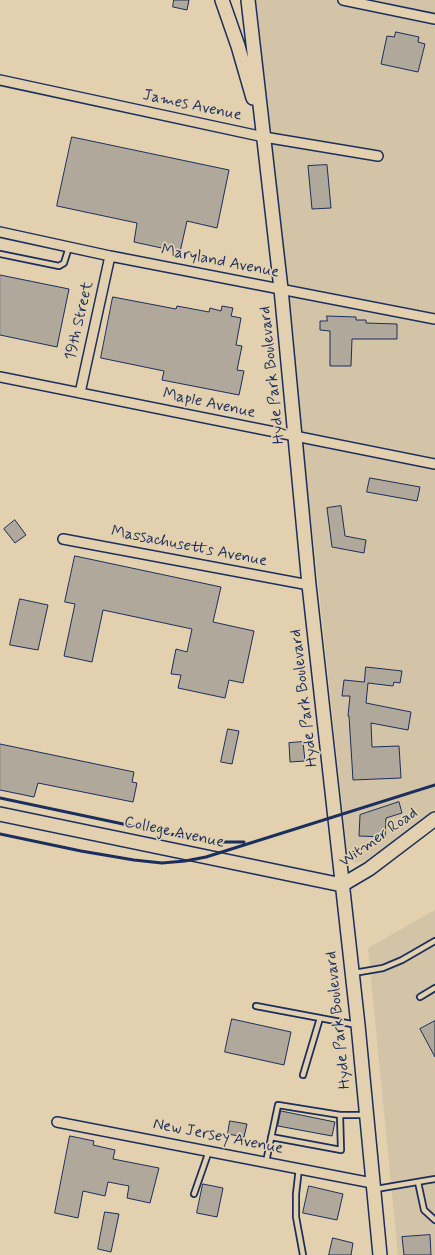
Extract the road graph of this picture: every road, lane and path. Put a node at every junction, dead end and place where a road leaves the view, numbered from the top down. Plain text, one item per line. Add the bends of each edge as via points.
1 (222, 0) edge
2 (248, 0) edge
3 (343, 0) edge
4 (435, 19) edge
5 (0, 80) edge
6 (264, 137) junction
7 (378, 156) dead end
8 (0, 232) edge
9 (70, 247) junction
10 (0, 254) edge
11 (110, 256) junction
12 (281, 289) junction
13 (435, 319) edge
14 (0, 377) edge
15 (80, 393) junction
16 (296, 437) junction
17 (435, 464) edge
18 (63, 539) dead end
19 (309, 585) junction
20 (0, 814) edge
21 (435, 819) edge
22 (342, 885) junction
23 (435, 941) edge
24 (352, 973) junction
25 (435, 988) edge
26 (420, 997) dead end
27 (256, 1006) dead end
28 (320, 1018) junction
29 (358, 1025) junction
30 (303, 1075) dead end
31 (340, 1115) junction
32 (366, 1115) junction
33 (57, 1122) dead end
34 (271, 1137) junction
35 (209, 1151) junction
36 (266, 1162) junction
37 (299, 1168) junction
38 (435, 1179) edge
39 (418, 1182) junction
40 (373, 1186) junction
41 (194, 1194) dead end
42 (435, 1220) edge
43 (303, 1255) edge
44 (380, 1255) edge

1 - 6 main road, Hyde Park Boulevard
2 - 6 main road, Hyde Park Boulevard
3 - 4 street
5 - 6 street, James Avenue
6 - 7 street, James Avenue
6 - 12 main road, Hyde Park Boulevard
8 - 9 street, Maryland Avenue
9 - 10 lane via 64,264 59,266
9 - 11 street, Maryland Avenue
11 - 12 street, Maryland Avenue
11 - 15 street, 19th Street
12 - 13 street, Maryland Avenue
12 - 16 main road, Hyde Park Boulevard
14 - 15 street, Maple Avenue
15 - 16 street, Maple Avenue
16 - 17 street, Maple Avenue
16 - 19 main road, Hyde Park Boulevard
18 - 19 street, Massachusetts Avenue
19 - 22 main road, Hyde Park Boulevard
20 - 22 main road, College Avenue
21 - 22 main road, Witmer Road via 369,869
22 - 24 main road, Hyde Park Boulevard
23 - 24 lane via 383,968
24 - 29 main road, Hyde Park Boulevard
25 - 26 lane
27 - 28 lane
28 - 29 lane
28 - 30 lane
29 - 32 main road, Hyde Park Boulevard
31 - 32 lane
31 - 34 lane via 278,1105
31 - 34 lane via 341,1150
32 - 40 main road, Hyde Park Boulevard
33 - 35 street, New Jersey Avenue
34 - 36 lane
35 - 36 street, New Jersey Avenue
35 - 41 lane
36 - 37 street, New Jersey Avenue
37 - 40 street, New Jersey Avenue
37 - 43 lane via 296,1217
38 - 39 lane
39 - 40 lane
39 - 42 lane via 424,1210
40 - 44 main road, Hyde Park Boulevard

